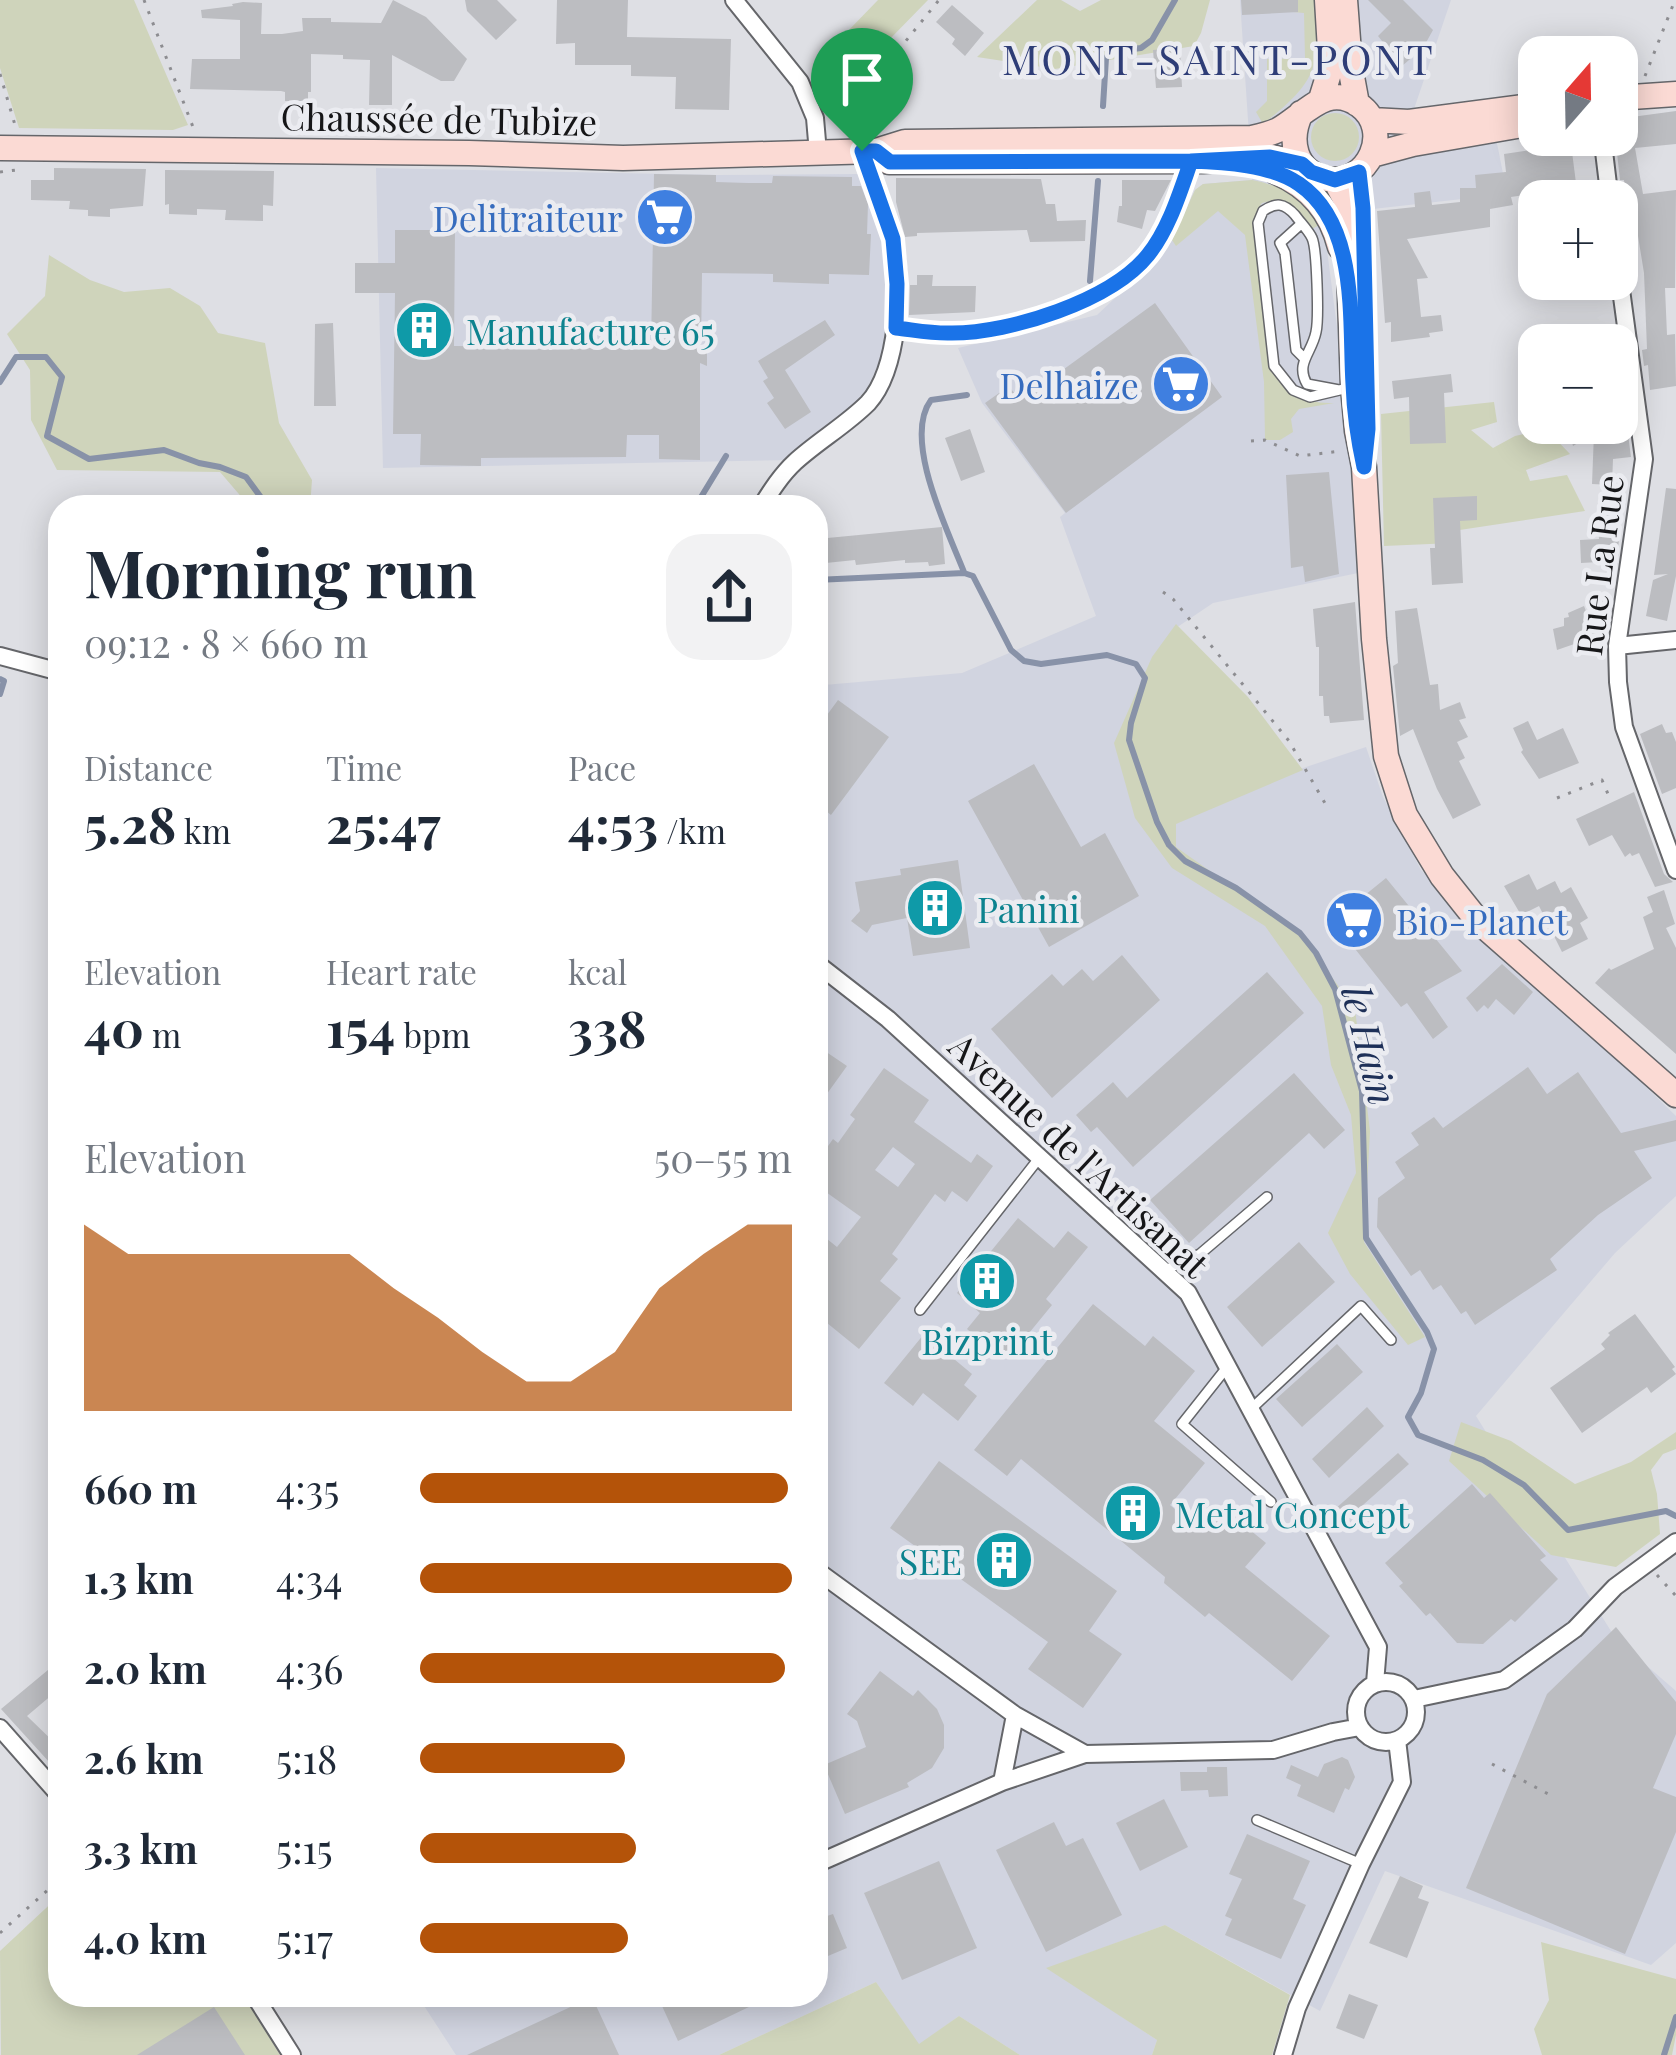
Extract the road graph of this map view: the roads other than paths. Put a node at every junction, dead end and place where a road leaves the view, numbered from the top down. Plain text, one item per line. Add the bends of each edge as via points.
1 (734, 0) edge
2 (1327, 0) edge
3 (1345, 0) edge
4 (1676, 94) edge
5 (1638, 99) edge
6 (1311, 106) junction
7 (1518, 108) edge
8 (1365, 112) junction
9 (1518, 126) edge
10 (0, 148) edge
11 (848, 152) junction
12 (1197, 161) junction
13 (1302, 164) junction
14 (1356, 169) junction
15 (1301, 224) junction
16 (1348, 277) junction
17 (1622, 300) edge
18 (896, 328) junction
19 (1304, 358) junction
20 (1346, 388) junction
21 (1362, 458) junction
22 (768, 495) edge
23 (1676, 640) edge
24 (1617, 646) junction
25 (0, 656) edge
26 (48, 669) edge
27 (1676, 871) edge
28 (828, 972) edge
29 (1676, 1095) edge
30 (1040, 1157) junction
31 (1267, 1197) dead end
32 (1164, 1271) junction
33 (920, 1310) dead end
34 (1391, 1340) dead end
35 (1228, 1366) junction
36 (1251, 1409) junction
37 (1271, 1502) dead end
38 (1676, 1542) edge
39 (828, 1579) edge
40 (1375, 1683) junction
41 (1414, 1699) junction
42 (1015, 1715) junction
43 (1360, 1727) junction
44 (0, 1728) edge
45 (1397, 1740) junction
46 (1085, 1754) junction
47 (48, 1782) edge
48 (1002, 1782) junction
49 (1257, 1820) dead end
50 (828, 1859) edge
51 (1361, 1864) junction
52 (262, 2007) edge
53 (292, 2055) edge
54 (1283, 2055) edge

1 - 11 street
2 - 6 main road via 1330,67
3 - 8 main road via 1350,66
4 - 5 main road
6 - 8 main road via 1334,97
6 - 11 main road, Chaussée de Tubize via 1252,138 905,142
6 - 13 main road via 1293,139
7 - 8 main road via 1409,122
8 - 14 main road via 1376,144
9 - 14 main road via 1413,144
10 - 11 main road, Chaussée de Tubize via 623,158
11 - 12 main road, Chaussée de Tubize via 890,162
11 - 18 street via 893,239
12 - 13 main road, Chaussée de Tubize via 1270,157
12 - 16 main road, Chaussée de Tubize via 1268,169 1296,181 1329,216
12 - 18 street via 1149,254 1085,302 954,334
13 - 14 main road via 1311,172
14 - 16 main road via 1347,209
14 - 21 main road via 1368,429
15 - 19 lane via 1314,242 1318,323
15 - 19 lane via 1280,243 1296,350
15 - 20 lane via 1280,204 1260,216 1274,366 1310,397
16 - 20 main road
17 - 24 street, Rue La Rue via 1644,459
18 - 22 street via 871,400 794,463
19 - 20 lane via 1307,384
20 - 21 main road
21 - 29 main road via 1385,756 1405,815 1477,920
23 - 24 street
24 - 27 street, Rue La Rue via 1624,728
25 - 26 street
28 - 30 street, Avenue de l'Artisanat
30 - 32 street, Avenue de l'Artisanat
30 - 33 lane
31 - 32 lane via 1200,1254
32 - 35 street, Avenue de l'Artisanat via 1188,1293
34 - 36 lane via 1361,1306
35 - 36 street, Avenue de l'Artisanat
35 - 37 lane via 1182,1424
36 - 40 street, Avenue de l'Artisanat via 1378,1647
38 - 41 street via 1504,1680
39 - 42 street
40 - 41 street via 1402,1685
40 - 43 street via 1358,1701
41 - 45 street via 1416,1717
42 - 46 street
42 - 48 street
43 - 45 street via 1381,1742
43 - 46 street via 1274,1750
44 - 47 street
45 - 51 street via 1402,1782
46 - 48 street
48 - 50 street
49 - 51 lane
51 - 54 street
52 - 53 street

